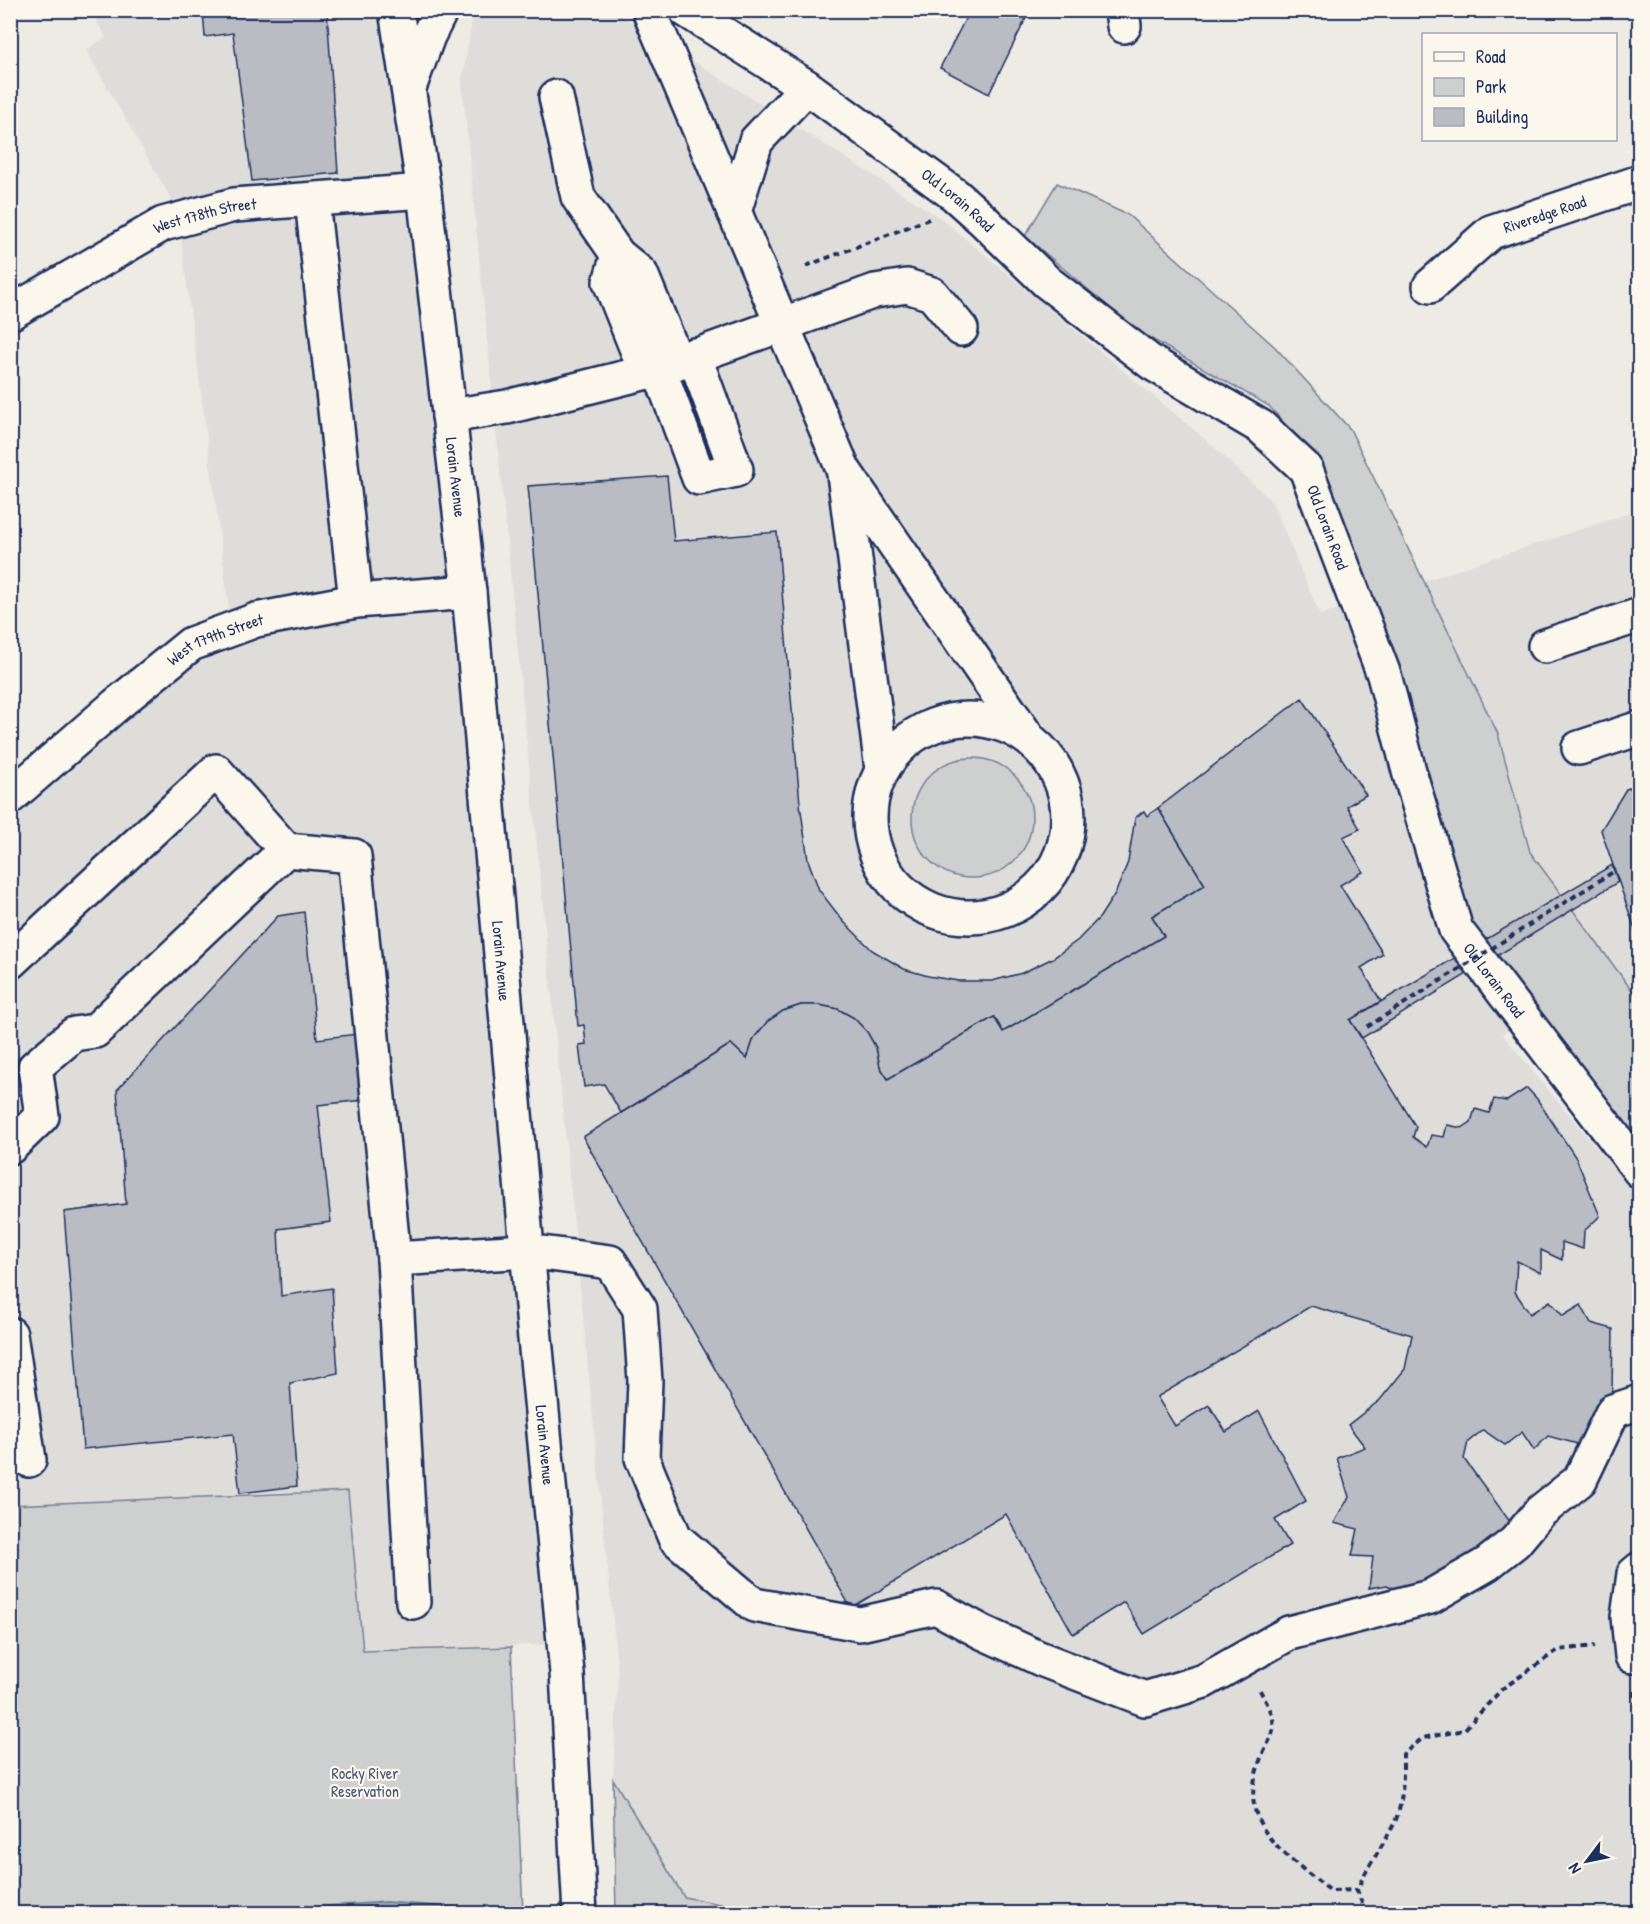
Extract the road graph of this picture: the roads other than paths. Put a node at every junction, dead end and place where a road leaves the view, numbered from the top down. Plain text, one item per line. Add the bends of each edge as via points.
1 (396, 10) edge
2 (441, 10) edge
3 (649, 10) edge
4 (686, 10) edge
5 (807, 87) junction
6 (408, 90) junction
7 (556, 97) dead end
8 (1640, 182) edge
9 (424, 191) junction
10 (312, 200) junction
11 (734, 212) junction
12 (1430, 286) dead end
13 (10, 314) edge
14 (780, 324) junction
15 (961, 330) dead end
16 (669, 364) junction
17 (449, 416) junction
18 (843, 469) junction
19 (469, 592) junction
20 (356, 601) junction
21 (1640, 615) edge
22 (1545, 646) dead end
23 (1640, 728) edge
24 (1026, 735) junction
25 (1579, 748) dead end
26 (882, 769) junction
27 (10, 797) edge
28 (286, 850) junction
29 (10, 962) edge
30 (10, 1147) edge
31 (1640, 1171) edge
32 (527, 1251) junction
33 (394, 1259) junction
34 (10, 1334) edge
35 (1640, 1402) edge
36 (29, 1460) dead end
37 (1640, 1569) edge
38 (413, 1602) dead end
39 (1632, 1656) road end
40 (580, 1914) edge

1 - 6 street, Lorain Avenue
2 - 6 street
3 - 11 street
4 - 5 street, Old Lorain Road
5 - 11 street via 756,141
5 - 31 street, Old Lorain Road via 955,195 1056,289 1152,363 1261,427 1306,469 1384,675 1456,930
6 - 9 street, Lorain Avenue
7 - 16 street via 578,197 618,255 641,274
8 - 12 street, Riveredge Road via 1491,232
9 - 10 street, West 178th Street
9 - 17 street, Lorain Avenue
10 - 13 street, West 178th Street via 234,205 163,224
10 - 20 street
11 - 14 street
14 - 15 street via 875,291 907,286 932,294
14 - 16 street
14 - 18 street
16 - 17 street via 507,407
17 - 19 street, Lorain Avenue
18 - 24 street
18 - 26 street
19 - 20 street, West 179th Street
19 - 32 street, Lorain Avenue
20 - 27 street, West 179th Street via 256,620 191,644
21 - 22 street
23 - 25 street
24 - 26 street via 996,721 963,718 931,726 903,743
24 - 26 street via 1050,758 1065,788 1070,820 1064,852 1047,882 1023,903 993,916 960,918 928,909 900,891 881,864 871,833 871,800
28 - 29 street via 216,771
28 - 30 street via 95,1031 74,1034 35,1067 42,1116
28 - 33 street via 354,856
32 - 33 street
32 - 35 street via 610,1262 616,1271 640,1309 645,1381 642,1458 675,1538 754,1605 860,1624 936,1607 1041,1659 1145,1699 1204,1681 1289,1633 1430,1597 1487,1564 1515,1542 1540,1512 1580,1480 1613,1411
32 - 40 street, Lorain Avenue via 567,1673
33 - 38 street
34 - 36 street
37 - 39 street via 1634,1574 1628,1617

